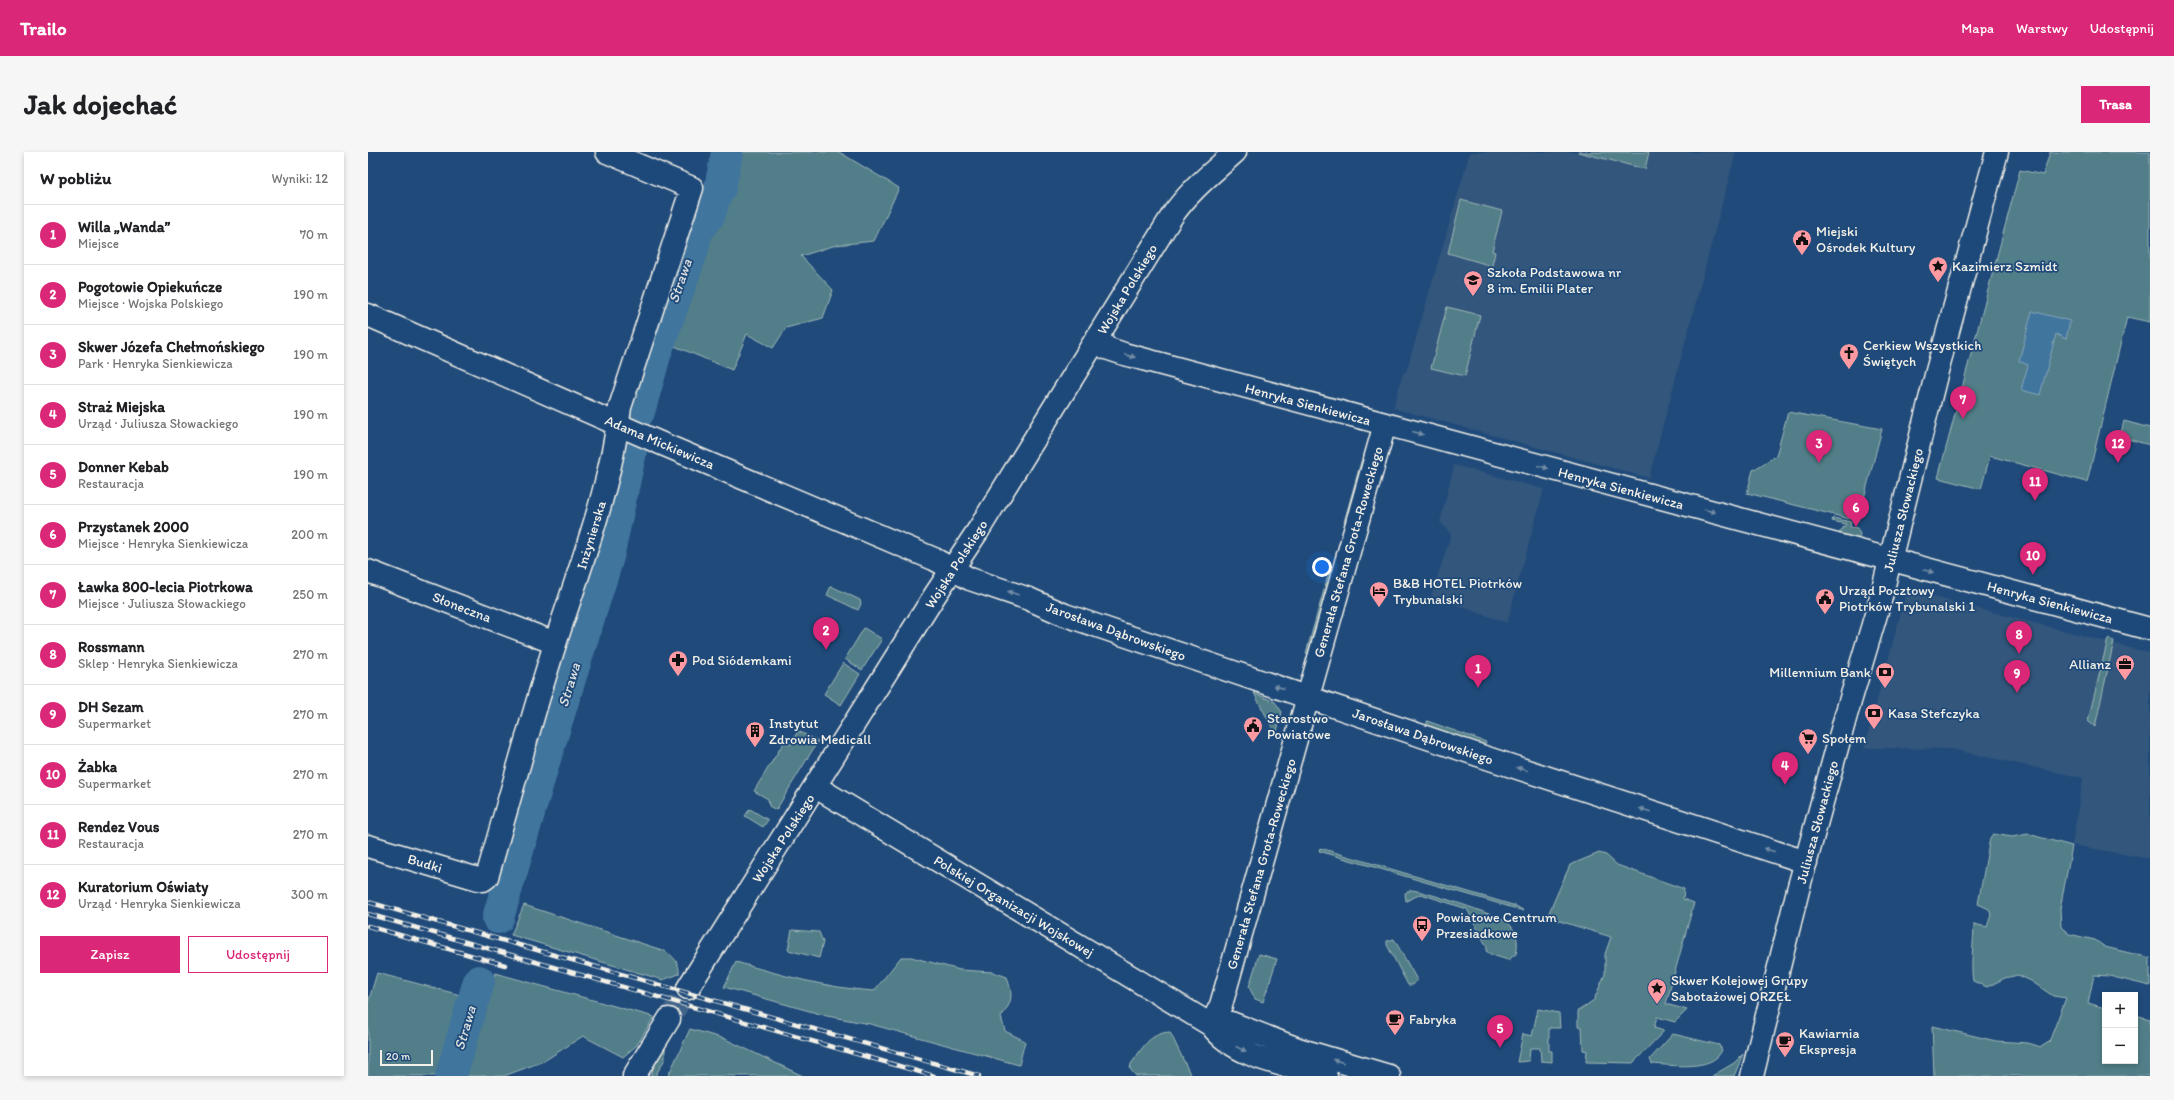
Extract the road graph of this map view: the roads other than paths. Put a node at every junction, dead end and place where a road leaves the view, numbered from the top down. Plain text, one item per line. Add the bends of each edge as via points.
1 (607, 152) edge
2 (1235, 152) edge
3 (1997, 152) edge
4 (368, 315) edge
5 (1098, 337) junction
6 (1385, 424) junction
7 (629, 429) junction
8 (1891, 559) junction
9 (953, 569) junction
10 (368, 571) edge
11 (2150, 629) edge
12 (556, 643) junction
13 (1308, 697) junction
14 (816, 787) junction
15 (368, 846) edge
16 (1806, 862) junction
17 (483, 880) joint
18 (688, 988) tunnel mouth
19 (669, 1019) tunnel mouth
20 (1211, 1025) junction
21 (634, 1076) edge
22 (1326, 1076) edge
23 (1389, 1076) edge
24 (1752, 1076) edge

1 - 7 street, Inżynierska via 692,188 620,407
2 - 5 street, Wojska Polskiego via 1184,199
3 - 8 street, Juliusza Słowackiego
4 - 7 street, Adama Mickiewicza
5 -> 6 street, Henryka Sienkiewicza via 1106,348 1114,351
5 - 9 street, Wojska Polskiego
6 -> 8 street, Henryka Sienkiewicza
6 - 13 street, Generała Stefana Grota-Roweckiego
7 - 9 street, Adama Mickiewicza
7 - 12 street, Inżynierska via 616,440 595,525
8 -> 11 street, Henryka Sienkiewicza
8 - 16 street, Juliusza Słowackiego
13 -> 9 street, Jarosława Dąbrowskiego via 1088,623 970,579
9 - 14 street, Wojska Polskiego
10 - 12 street, Słoneczna
12 - 17 street, Inżynierska
16 -> 13 street, Jarosława Dąbrowskiego
13 - 20 street, Generała Stefana Grota-Roweckiego via 1221,1005
14 - 18 street, Wojska Polskiego
14 - 20 street, Polskiej Organizacji Wojskowej
15 - 17 street, Budki
16 - 24 street, Juliusza Słowackiego
19 - 21 street
20 -> 22 street, Polskiej Organizacji Wojskowej via 1219,1036 1246,1052
23 -> 20 street via 1292,1047 1231,1023

